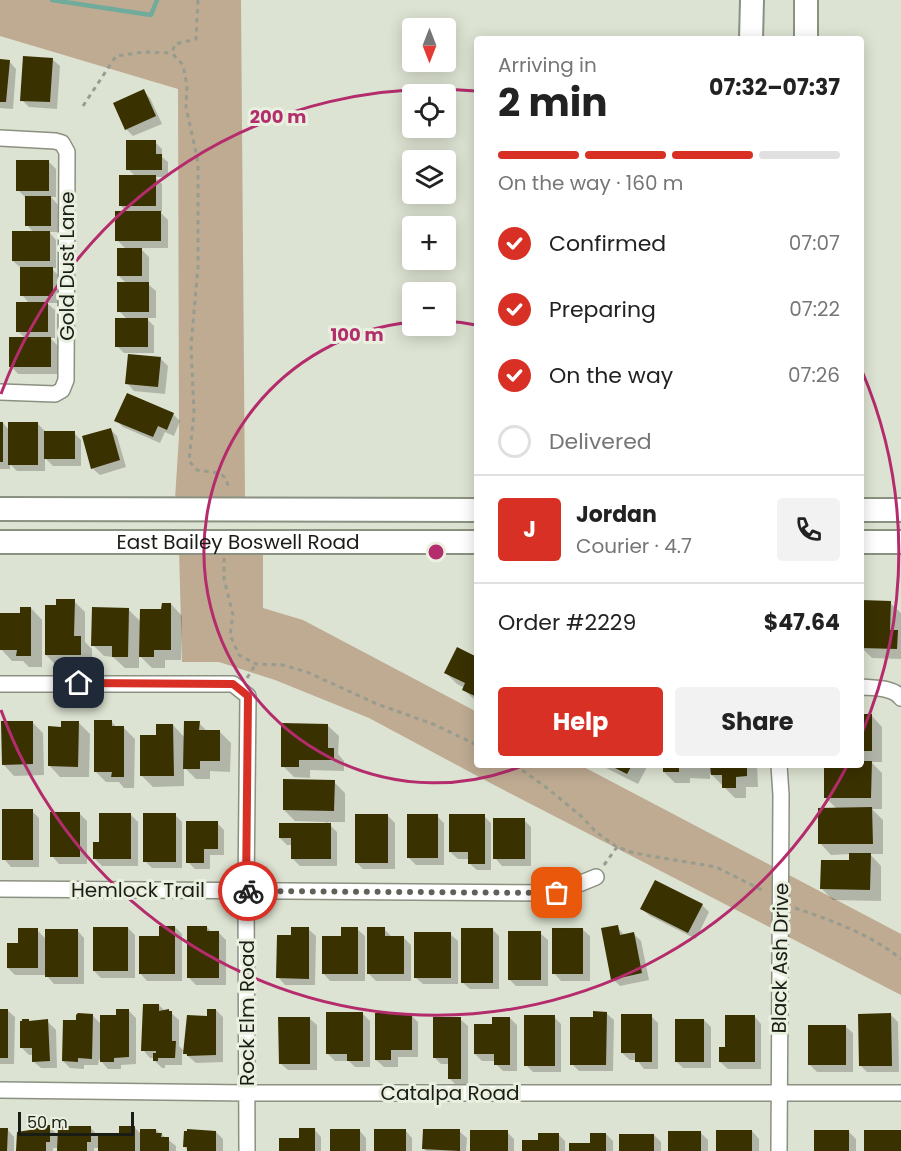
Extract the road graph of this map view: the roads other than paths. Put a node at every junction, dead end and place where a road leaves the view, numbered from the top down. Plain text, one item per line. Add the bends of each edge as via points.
1 (752, 0) edge
2 (806, 0) edge
3 (752, 36) edge
4 (806, 36) edge
5 (0, 138) edge
6 (0, 392) edge
7 (0, 509) edge
8 (474, 510) edge
9 (864, 510) edge
10 (901, 510) edge
11 (0, 542) edge
12 (474, 542) edge
13 (864, 542) edge
14 (901, 542) edge
15 (0, 684) edge
16 (864, 687) edge
17 (901, 698) edge
18 (779, 768) edge
19 (596, 877) road end
20 (0, 889) edge
21 (246, 891) junction
22 (0, 1090) edge
23 (778, 1092) junction
24 (247, 1093) junction
25 (901, 1093) edge
26 (246, 1151) edge
27 (779, 1151) edge

1 - 3 main road
2 - 4 main road
5 - 6 street, Gold Dust Lane via 55,141 62,143 67,152 67,372 62,390 43,395
7 - 8 main road, East Bailey Boswell Road
9 - 10 main road
11 - 12 main road, East Bailey Boswell Road
13 - 14 main road
15 - 21 street, Rock Elm Road via 233,684 248,696
16 - 17 street via 886,689
18 - 23 street, Black Ash Drive
19 - 21 street, Hemlock Trail via 557,893
20 - 21 street, Hemlock Trail
21 - 24 street, Rock Elm Road
22 - 24 street, Catalpa Road
23 - 24 street, Catalpa Road
23 - 25 street, Catalpa Road
23 - 27 street, Black Ash Drive
24 - 26 street, Rock Elm Road

